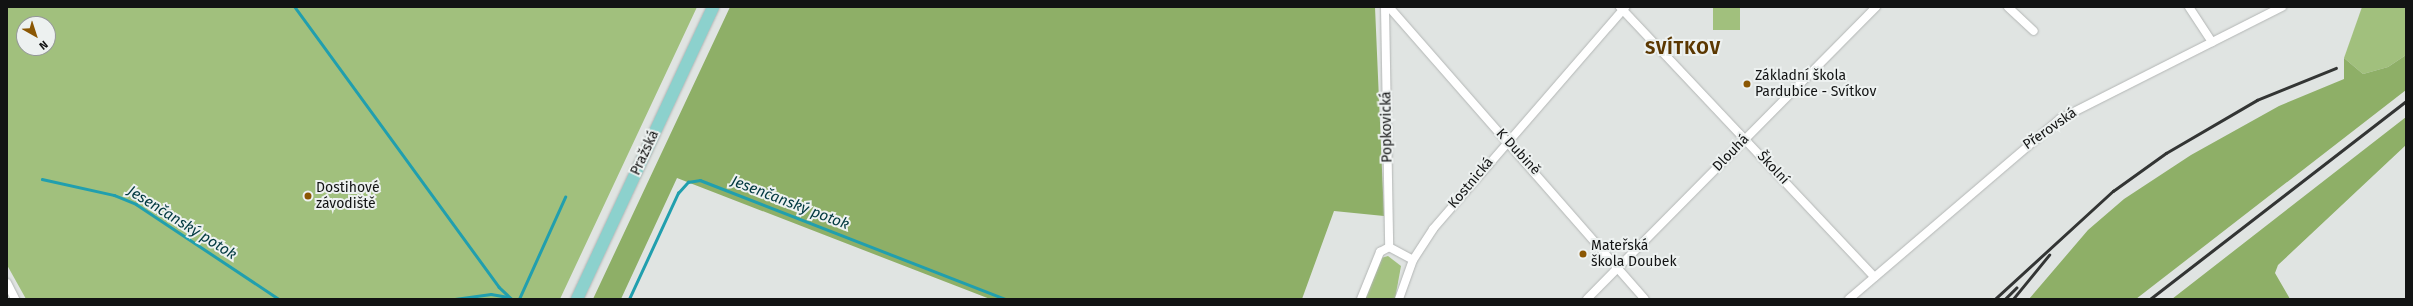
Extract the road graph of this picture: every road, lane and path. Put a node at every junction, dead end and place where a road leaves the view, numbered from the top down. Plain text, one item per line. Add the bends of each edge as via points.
1 (712, 7) edge
2 (1385, 7) edge
3 (1389, 7) edge
4 (1876, 7) edge
5 (2008, 7) edge
6 (2189, 7) edge
7 (2282, 7) edge
8 (1623, 8) edge
9 (2034, 31) dead end
10 (2212, 42) junction
11 (1745, 138) junction
12 (1507, 141) junction
13 (1389, 247) junction
14 (1414, 260) junction
15 (1618, 268) junction
16 (1874, 277) junction
17 (7, 282) edge
18 (15, 299) edge
19 (577, 299) edge
20 (1361, 299) edge
21 (1399, 299) edge
22 (1587, 299) edge
23 (1645, 299) edge
24 (1849, 299) edge

1 - 19 main road, Pražská
2 - 13 street, Popkovická
3 - 12 street, K Dubině
4 - 11 street, Dlouhá
5 - 9 street
6 - 10 street
7 - 10 street, Přerovská
8 - 11 street, Školní
8 - 12 street, Kostnická
10 - 16 street, Přerovská via 2060,119
11 - 15 street, Dlouhá
11 - 16 street, Školní
12 - 14 street, Kostnická via 1433,229
12 - 15 street, K Dubině
13 - 14 street
13 - 20 street via 1380,252
14 - 21 street, Kostnická
15 - 22 street, Dlouhá
15 - 23 street, K Dubině
16 - 24 street, Přerovská
17 - 18 street

